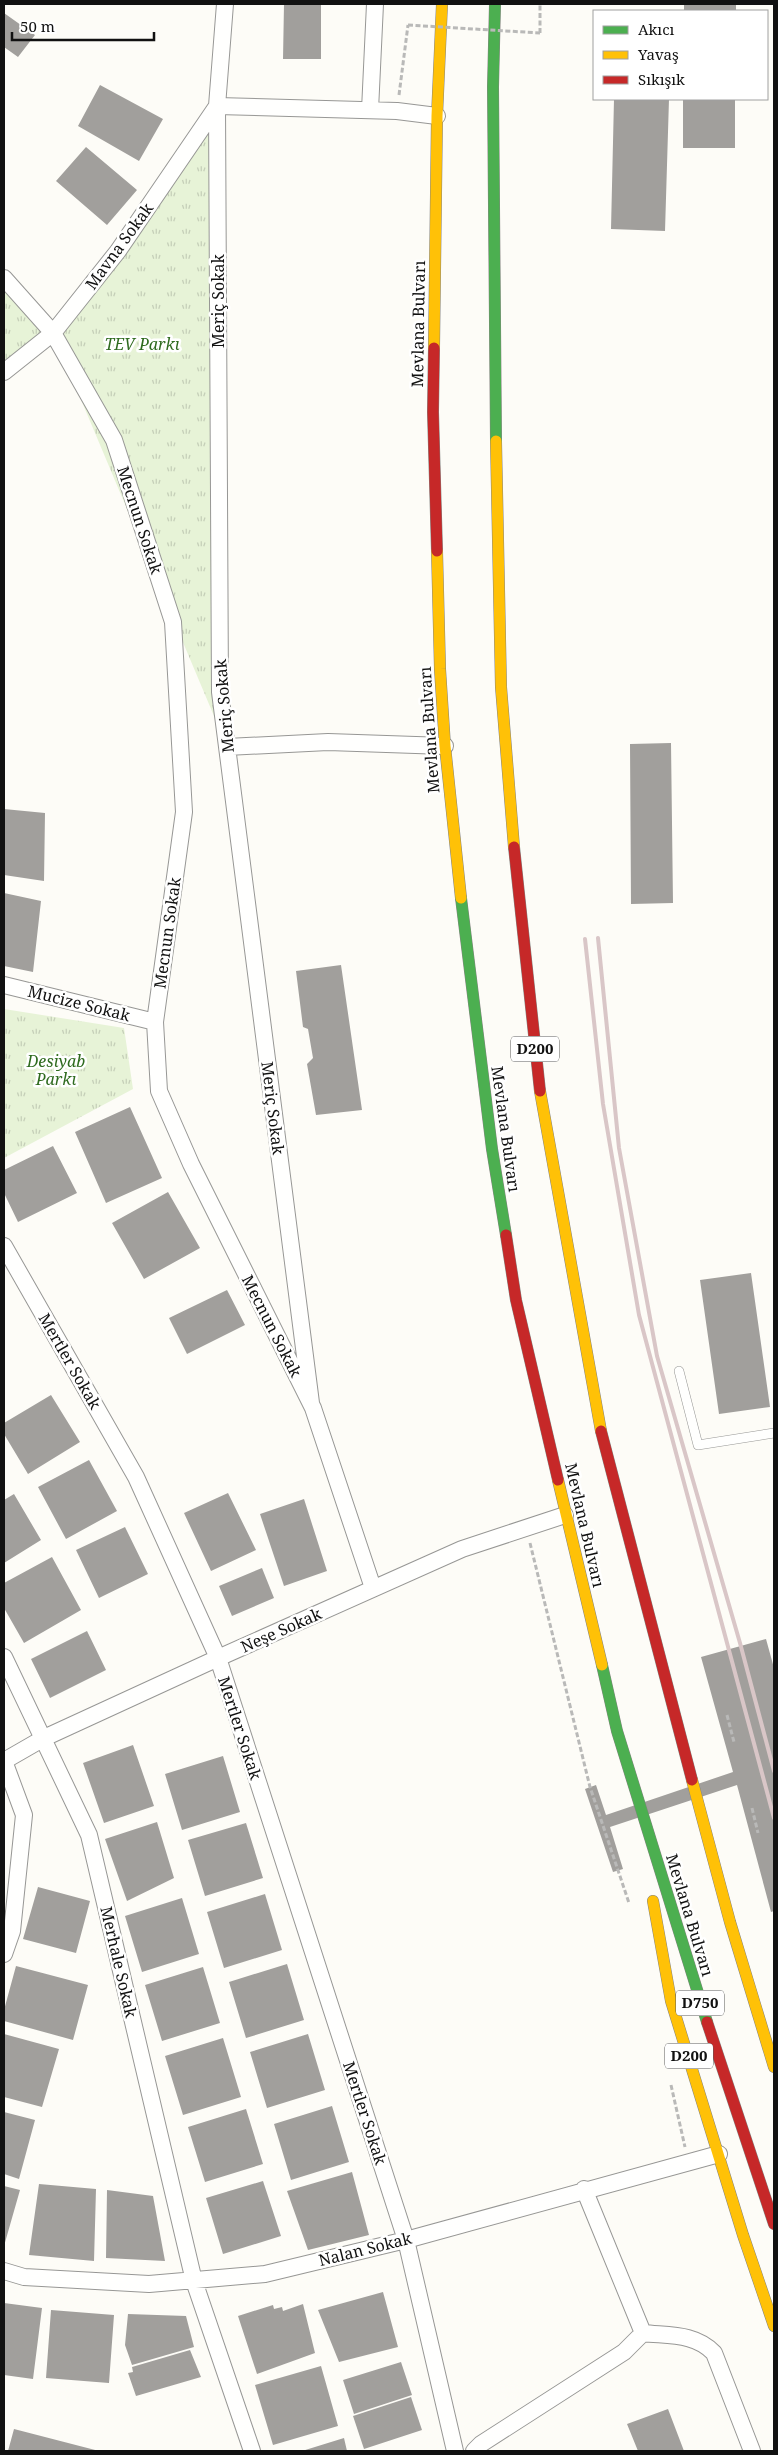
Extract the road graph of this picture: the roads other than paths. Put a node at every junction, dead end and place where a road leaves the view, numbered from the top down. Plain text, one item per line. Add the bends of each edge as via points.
1 (224, 4) edge
2 (374, 4) edge
3 (442, 4) edge
4 (495, 4) edge
5 (217, 106) junction
6 (370, 110) junction
7 (437, 116) junction
8 (4, 278) edge
9 (53, 333) junction
10 (4, 372) edge
11 (445, 746) junction
12 (227, 747) junction
13 (4, 985) edge
14 (155, 1022) junction
15 (4, 1246) edge
16 (679, 1371) dead end
17 (311, 1403) junction
18 (774, 1433) edge
19 (565, 1515) junction
20 (373, 1588) junction
21 (4, 1657) edge
22 (218, 1658) junction
23 (44, 1738) junction
24 (4, 1761) edge
25 (630, 1780) junction
26 (646, 1866) dead end
27 (650, 1885) dead end
28 (4, 1954) edge
29 (774, 2067) edge
30 (719, 2154) junction
31 (584, 2190) junction
32 (774, 2224) edge
33 (406, 2240) junction
34 (4, 2271) edge
35 (194, 2281) junction
36 (774, 2326) edge
37 (643, 2333) junction
38 (252, 2451) edge
39 (455, 2451) edge
40 (474, 2451) edge
41 (752, 2451) edge

1 - 5 street, Meriç Sokak
2 - 6 street
3 - 7 highway, Mevlana Bulvarı
4 - 29 highway, D200 via 494,358 501,687 514,855 541,1098 597,1412 622,1516 723,1895
5 - 6 street
5 - 9 street, Mavna Sokak via 118,251
5 - 12 street, Meriç Sokak via 220,692
6 - 7 street
7 - 11 highway, Mevlana Bulvarı via 433,412
8 - 9 street, Mecnun Sokak
9 - 10 street, Mavna Sokak
9 - 14 street, Mecnun Sokak via 114,440 173,622 184,812
11 - 12 street via 328,742
11 - 19 highway, Mevlana Bulvarı via 468,969 492,1149 516,1300
12 - 17 street, Meriç Sokak
13 - 14 street, Mucize Sokak
14 - 17 street, Mecnun Sokak via 159,1091 191,1164
15 - 22 street, Mertler Sokak via 136,1477
16 - 18 lane via 698,1445
17 - 20 street, Mecnun Sokak
19 - 20 street, Neşe Sokak via 462,1549
19 - 25 highway, Mevlana Bulvarı
20 - 22 street, Neşe Sokak
21 - 23 street, Merhale Sokak
22 - 23 street, Neşe Sokak
22 - 33 street, Mertler Sokak
23 - 24 street, Neşe Sokak
23 - 35 street, Merhale Sokak via 89,1836
24 - 28 street via 24,1815 12,1931
25 - 26 highway
25 - 32 highway, Mevlana Bulvarı / D750 via 720,2068
27 - 30 highway, D200 via 671,2001
30 - 31 street, Nalan Sokak
30 - 36 highway, D200
31 - 33 street, Nalan Sokak
31 - 37 street
33 - 35 street, Nalan Sokak via 265,2274
33 - 39 street, Mertler Sokak
34 - 35 street, Nalan Sokak via 24,2277 149,2284
35 - 38 street, Merhale Sokak
37 - 40 street via 624,2352
37 - 41 street via 704,2342 714,2353

